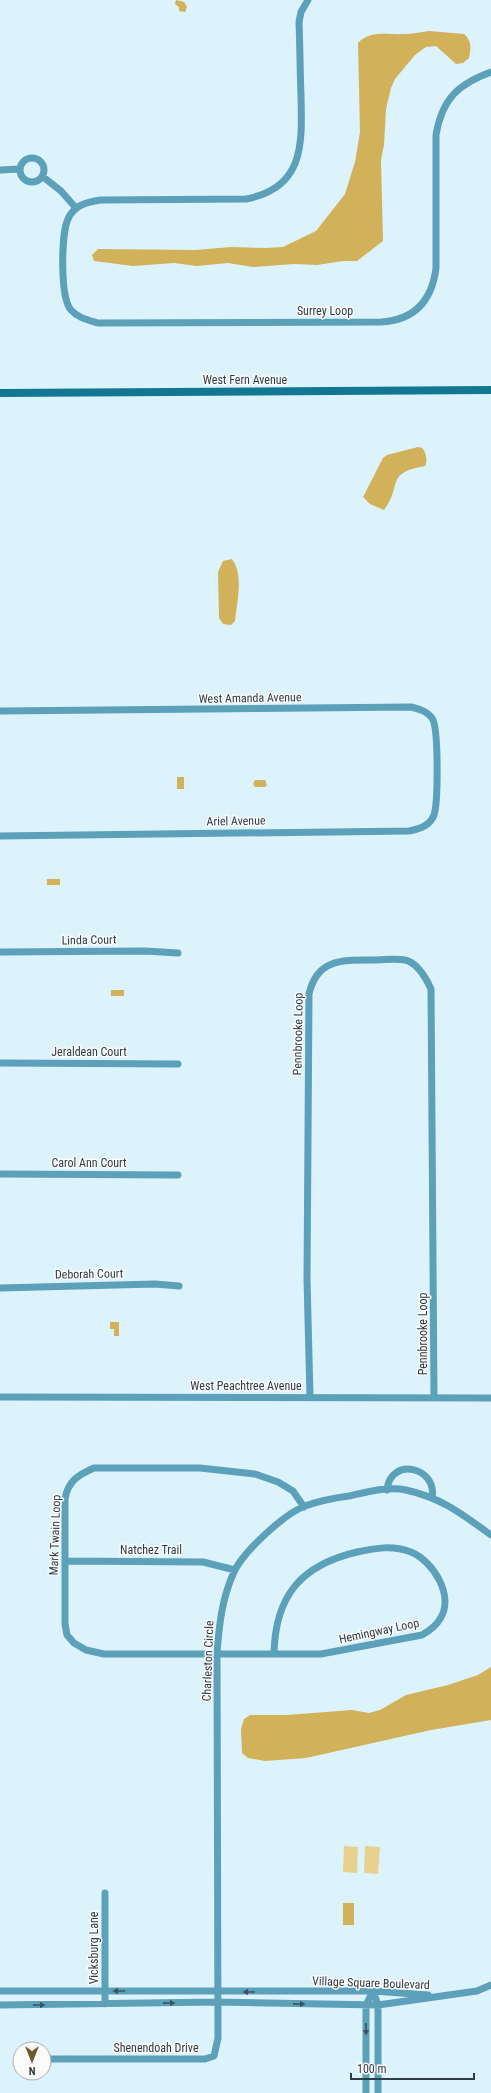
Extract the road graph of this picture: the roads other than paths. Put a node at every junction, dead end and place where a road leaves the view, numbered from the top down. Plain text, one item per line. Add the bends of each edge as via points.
1 (308, 0) edge
2 (491, 72) edge
3 (20, 168) junction
4 (0, 170) edge
5 (42, 176) junction
6 (76, 208) junction
7 (491, 390) edge
8 (0, 392) edge
9 (0, 711) edge
10 (436, 783) joint
11 (0, 836) edge
12 (0, 952) edge
13 (178, 953) dead end
14 (0, 1063) edge
15 (178, 1064) dead end
16 (0, 1174) edge
17 (178, 1174) dead end
18 (179, 1286) dead end
19 (0, 1288) edge
20 (0, 1397) edge
21 (310, 1398) junction
22 (434, 1398) junction
23 (491, 1398) edge
24 (387, 1490) junction
25 (432, 1498) junction
26 (304, 1507) junction
27 (491, 1535) edge
28 (65, 1561) junction
29 (235, 1570) junction
30 (217, 1654) junction
31 (274, 1654) junction
32 (105, 1893) dead end
33 (491, 1985) edge
34 (0, 1991) edge
35 (105, 1991) junction
36 (374, 1991) junction
37 (217, 1992) junction
38 (442, 1996) junction
39 (217, 2002) junction
40 (105, 2004) junction
41 (0, 2005) edge
42 (366, 2005) junction
43 (378, 2005) junction
44 (52, 2059) edge
45 (366, 2093) edge
46 (378, 2093) edge

1 - 6 street via 299,22 301,146 296,163 280,184 267,192 246,199 101,200 87,202
2 - 6 street, Surrey Loop via 473,78 454,93 439,120 436,135 434,284 418,309 404,318 381,322 98,323 79,317 70,310 64,293 63,235 68,219
3 - 4 street
3 - 5 street via 22,178 28,182 37,181
3 - 5 street via 24,161 36,159 44,168
5 - 6 street via 61,191
7 - 8 street, West Fern Avenue
9 - 10 street, West Amanda Avenue via 411,707 427,712 436,728
10 - 11 street, Ariel Avenue via 434,816 421,828 409,831
12 - 13 street, Linda Court
14 - 15 street, Jeraldean Court
16 - 17 street, Carol Ann Court
18 - 19 street, Deborah Court via 155,1284
20 - 21 street, West Peachtree Avenue
21 - 22 street, West Peachtree Avenue
21 - 22 street, Pennbrooke Loop via 309,994 312,980 320,970 337,962 406,960 425,976 432,989
22 - 23 street, West Peachtree Avenue
24 - 25 street, Charleston Circle via 405,1490
24 - 25 street via 392,1475 405,1468 419,1471 426,1477 432,1485
24 - 26 street, Charleston Circle via 334,1498
25 - 27 street, Charleston Circle via 453,1507
26 - 28 street, Mark Twain Loop via 293,1491 278,1482 255,1474 200,1468 94,1468 76,1477 66,1491
26 - 29 street, Charleston Circle via 264,1536 244,1556
28 - 29 street, Natchez Trail via 203,1562
28 - 30 street, Mark Twain Loop via 65,1624 74,1643 86,1650 104,1654
29 - 30 street, Charleston Circle via 219,1622
30 - 31 street, Hemingway Loop
30 - 37 street, Charleston Circle
31 - 31 street, Hemingway Loop via 274,1634 279,1614 293,1588 312,1569 330,1560 377,1547 393,1547 412,1552 430,1565 440,1580 445,1602 441,1618 432,1629 422,1635 321,1654
32 - 35 street, Vicksburg Lane
33 - 38 street via 477,1992
34 - 35 street, Village Square Boulevard
37 -> 35 street, Village Square Boulevard
35 - 40 street, Vicksburg Lane
36 -> 37 street, Village Square Boulevard
36 - 38 street, Village Square Boulevard
36 - 42 street
36 - 43 street
37 - 39 street, Charleston Circle
38 - 43 street, Village Square Boulevard
40 -> 39 street, Village Square Boulevard
39 -> 42 street, Village Square Boulevard
39 - 44 street, Shenendoah Drive via 218,2038 214,2056 206,2059
41 -> 40 street, Village Square Boulevard
42 - 43 street, Village Square Boulevard
42 -> 45 street
43 - 46 street

